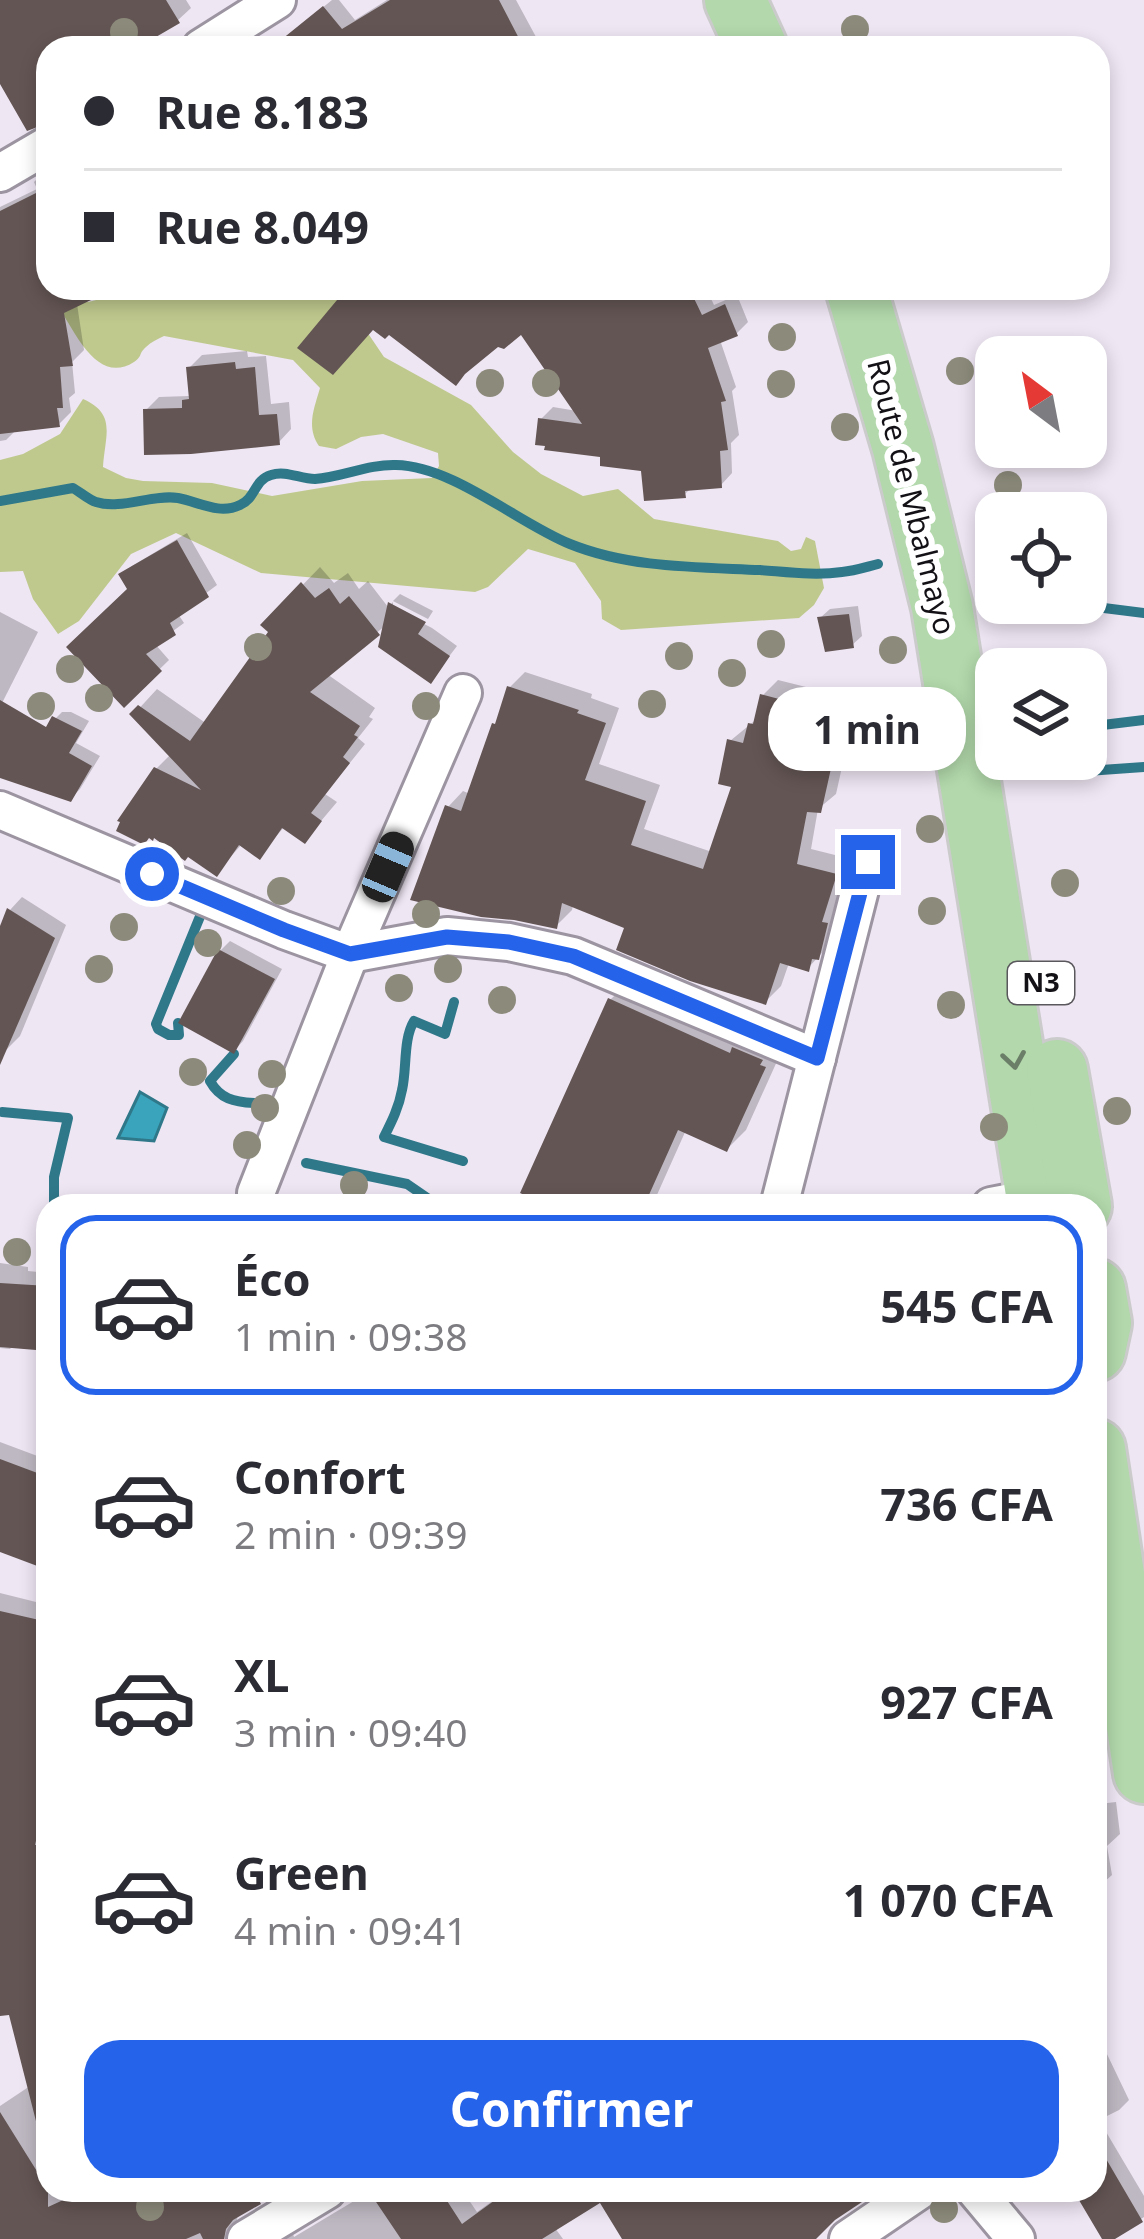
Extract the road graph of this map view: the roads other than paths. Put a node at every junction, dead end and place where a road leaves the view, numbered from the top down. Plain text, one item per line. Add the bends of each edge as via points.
1 (277, 0) edge
2 (735, 0) edge
3 (776, 0) edge
4 (220, 36) edge
5 (752, 36) edge
6 (792, 36) edge
7 (36, 152) edge
8 (0, 172) edge
9 (860, 300) edge
10 (896, 300) edge
11 (984, 648) edge
12 (463, 693) dead end
13 (1004, 780) edge
14 (0, 810) edge
15 (868, 862) dead end
16 (350, 954) junction
17 (817, 1058) junction
18 (256, 1193) dead end
19 (782, 1194) edge
20 (1035, 1194) edge
21 (1036, 1194) edge
22 (1107, 1527) edge
23 (1142, 1755) edge
24 (307, 2202) edge
25 (902, 2202) edge
26 (985, 2202) edge
27 (245, 2239) edge
28 (848, 2239) edge
29 (1016, 2239) edge

1 - 4 street
2 - 5 highway
3 - 6 highway
7 - 8 street
9 -> 20 highway, Route de Mbalmayo / N3 via 942,607
10 - 11 highway
12 - 16 street
13 - 21 highway, N3
14 - 16 street
15 - 17 street
16 - 17 street via 447,937 573,956
16 - 18 street
17 - 19 street
22 - 23 highway
24 - 27 street
25 - 28 street
26 - 29 street

